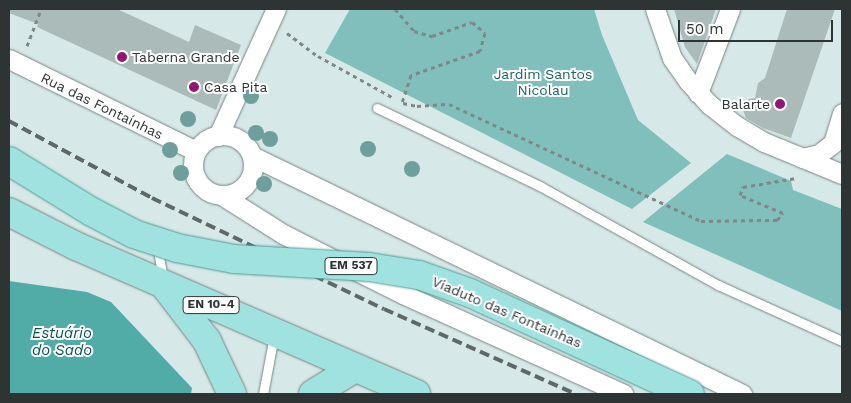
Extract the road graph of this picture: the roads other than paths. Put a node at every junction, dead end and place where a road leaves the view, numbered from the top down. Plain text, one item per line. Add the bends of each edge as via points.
1 (655, 9) edge
2 (730, 9) edge
3 (273, 15) edge
4 (14, 62) edge
5 (698, 92) junction
6 (377, 108) dead end
7 (842, 113) edge
8 (218, 136) junction
9 (838, 145) edge
10 (196, 151) junction
11 (252, 156) junction
12 (802, 158) junction
13 (9, 162) edge
14 (842, 174) edge
15 (222, 196) junction
16 (9, 212) edge
17 (164, 285) junction
18 (274, 332) junction
19 (842, 341) edge
20 (355, 368) junction
21 (232, 394) edge
22 (262, 394) edge
23 (313, 394) edge
24 (416, 394) edge
25 (623, 394) edge
26 (690, 394) edge
27 (742, 394) edge

1 - 5 street via 672,58
2 - 5 street
3 - 8 street
4 - 10 street, Rua das Fontaínhas
5 - 12 street via 736,126
6 - 19 lane via 540,186 718,285
7 - 9 street
8 - 10 street via 210,138
8 - 11 street via 239,140
9 - 12 street
10 - 15 street via 193,161 197,181 212,194
11 - 15 street via 252,174 248,183 232,194
11 - 27 street
12 - 14 street
13 - 17 lane via 105,217 156,237
13 - 26 main road, Viaduto das Fontainhas / EM 537, bridge via 134,234 177,248 234,259 369,267 418,275 479,297
15 - 25 street via 282,234 394,290
16 - 17 main road, EN 10-4 via 28,224
17 - 18 main road, EN 10-4
17 - 21 main road via 207,341
18 - 20 main road, EN 10-4
18 - 22 lane
20 - 23 main road
20 - 24 main road, EN 10-4

